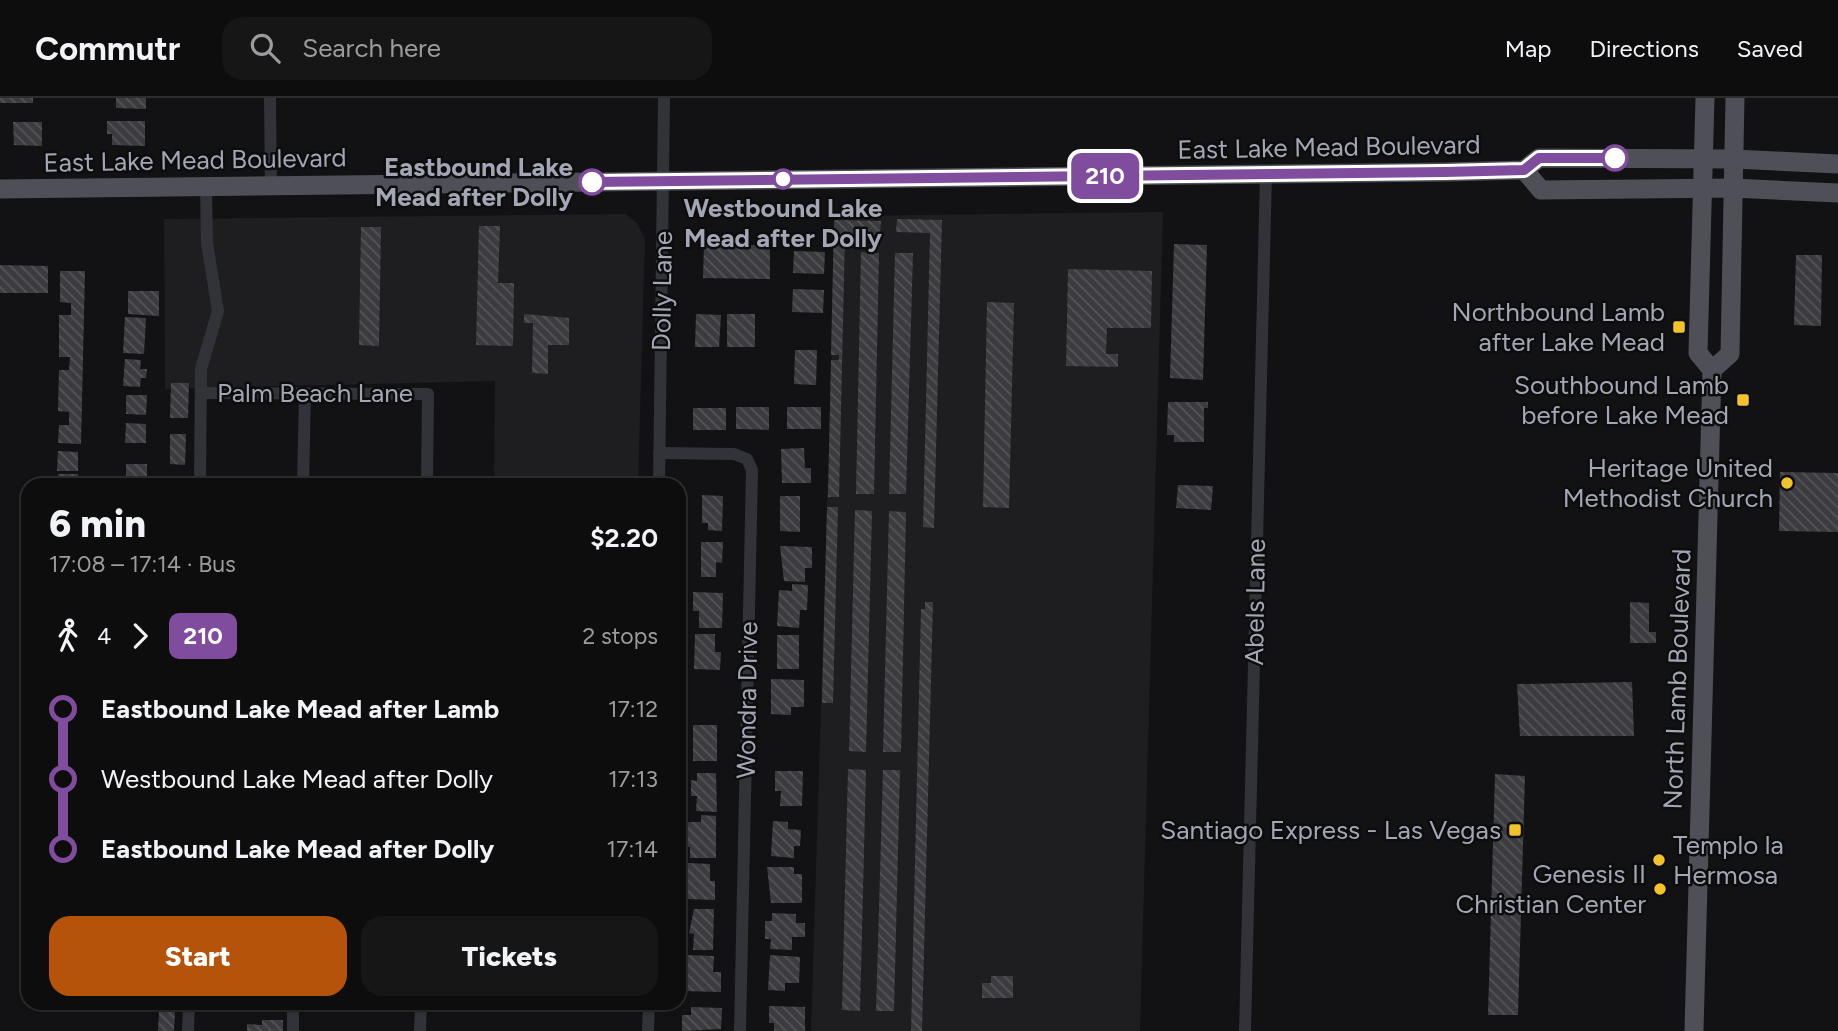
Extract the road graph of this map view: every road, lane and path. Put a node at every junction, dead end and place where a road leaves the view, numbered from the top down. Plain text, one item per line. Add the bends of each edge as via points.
1 (270, 98) edge
2 (664, 98) edge
3 (1705, 98) edge
4 (1735, 98) edge
5 (1705, 158) junction
6 (1734, 159) junction
7 (1838, 164) edge
8 (1524, 170) junction
9 (1266, 174) junction
10 (665, 181) junction
11 (271, 185) junction
12 (206, 186) junction
13 (0, 188) edge
14 (1704, 188) junction
15 (1734, 188) junction
16 (1838, 193) edge
17 (1712, 370) junction
18 (202, 393) junction
19 (305, 393) junction
20 (659, 453) junction
21 (200, 478) edge
22 (303, 478) edge
23 (427, 478) edge
24 (659, 478) edge
25 (189, 1010) edge
26 (293, 1010) edge
27 (421, 1010) edge
28 (649, 1010) edge
29 (188, 1031) edge
30 (293, 1031) edge
31 (420, 1031) edge
32 (648, 1031) edge
33 (740, 1031) edge
34 (1245, 1031) edge
35 (1694, 1031) edge

1 - 11 street
2 - 10 street, Dolly Lane
3 - 5 main road, North Lamb Boulevard
4 - 6 main road
5 - 6 main road, East Lake Mead Boulevard
5 - 8 main road, East Lake Mead Boulevard via 1539,158
5 - 14 main road, North Lamb Boulevard
6 - 7 main road, East Lake Mead Boulevard
6 - 15 main road
8 - 9 main road, East Lake Mead Boulevard
8 - 14 main road via 1541,190
9 - 10 main road, East Lake Mead Boulevard
9 - 34 street, Abels Lane
10 - 11 main road, East Lake Mead Boulevard
10 - 20 street, Dolly Lane
11 - 12 main road, East Lake Mead Boulevard
12 - 13 main road, East Lake Mead Boulevard
12 - 18 street via 207,243 218,311 201,369
14 - 15 main road
14 - 17 main road, North Lamb Boulevard via 1698,353
15 - 16 main road
15 - 17 main road via 1730,354
17 - 35 main road, North Lamb Boulevard
18 - 19 street, Palm Beach Lane
18 - 21 street
19 - 22 street
19 - 23 street, Palm Beach Lane via 428,394
20 - 24 street, Dolly Lane
20 - 33 street, Wondra Drive via 734,454 747,459 752,470
25 - 29 street
26 - 30 street
27 - 31 street
28 - 32 street

